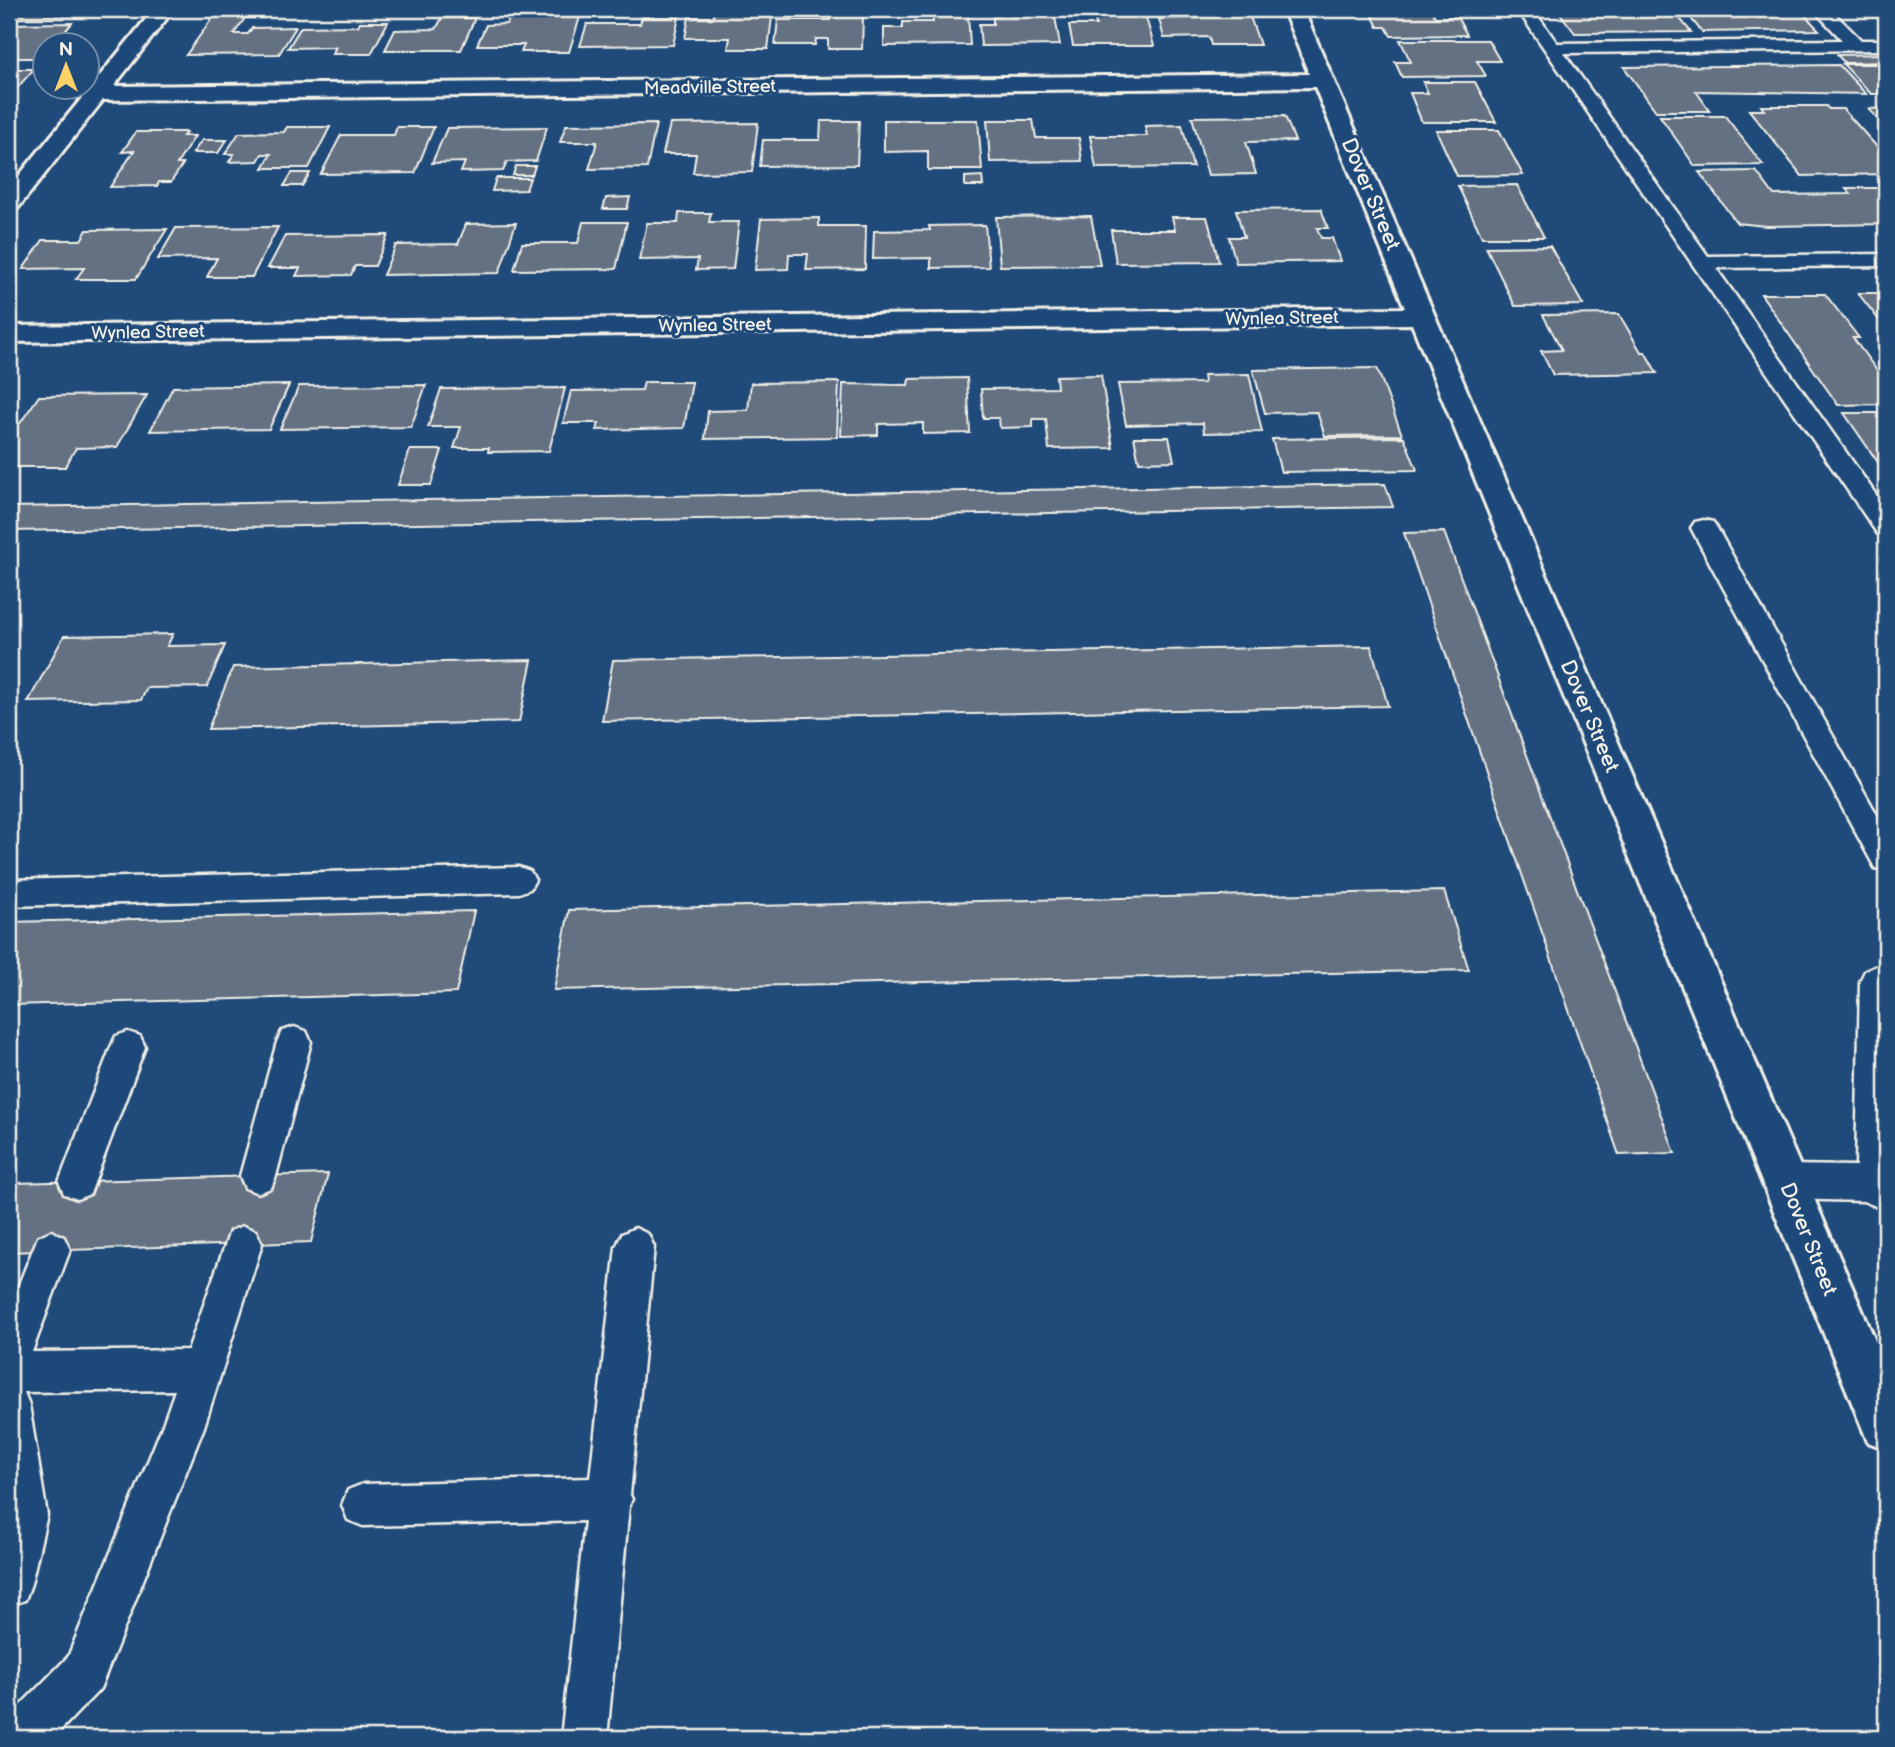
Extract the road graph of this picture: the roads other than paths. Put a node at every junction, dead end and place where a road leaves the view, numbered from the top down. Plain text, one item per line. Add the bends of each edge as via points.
1 (164, 9) edge
2 (1293, 9) edge
3 (1525, 9) edge
4 (1821, 9) edge
5 (1886, 45) edge
6 (1856, 46) junction
7 (1552, 48) junction
8 (1323, 80) junction
9 (102, 86) edge
10 (102, 93) edge
11 (89, 102) edge
12 (9, 203) edge
13 (1886, 260) edge
14 (1701, 262) junction
15 (1422, 316) junction
16 (9, 334) edge
17 (1886, 527) edge
18 (1704, 528) dead end
19 (1886, 859) edge
20 (519, 880) dead end
21 (9, 893) edge
22 (1886, 976) edge
23 (293, 1042) dead end
24 (128, 1047) dead end
25 (258, 1176) dead end
26 (77, 1182) dead end
27 (1786, 1182) junction
28 (1876, 1189) edge
29 (243, 1244) dead end
30 (635, 1247) dead end
31 (51, 1250) dead end
32 (9, 1359) edge
33 (201, 1370) junction
34 (9, 1372) edge
35 (9, 1405) edge
36 (1886, 1424) edge
37 (611, 1499) junction
38 (363, 1505) dead end
39 (9, 1584) edge
40 (9, 1723) edge
41 (19, 1738) edge
42 (584, 1738) edge

1 - 9 street
2 - 8 street, Dover Street
3 - 7 lane
4 - 6 lane
5 - 6 lane
6 - 7 lane
7 - 14 lane
8 - 10 street, Meadville Street
8 - 15 street, Dover Street
11 - 12 street
13 - 14 lane
14 - 17 lane
15 - 16 street, Wynlea Street
15 - 27 street, Dover Street
18 - 19 lane
20 - 21 lane
22 - 28 lane via 1877,981
23 - 25 lane
24 - 26 lane
27 - 28 lane
27 - 36 street, Dover Street
29 - 33 lane
30 - 37 lane
31 - 32 lane
33 - 34 lane
33 - 41 lane via 183,1427 84,1673
35 - 39 lane via 26,1515
37 - 38 lane
37 - 42 lane
40 - 41 lane

